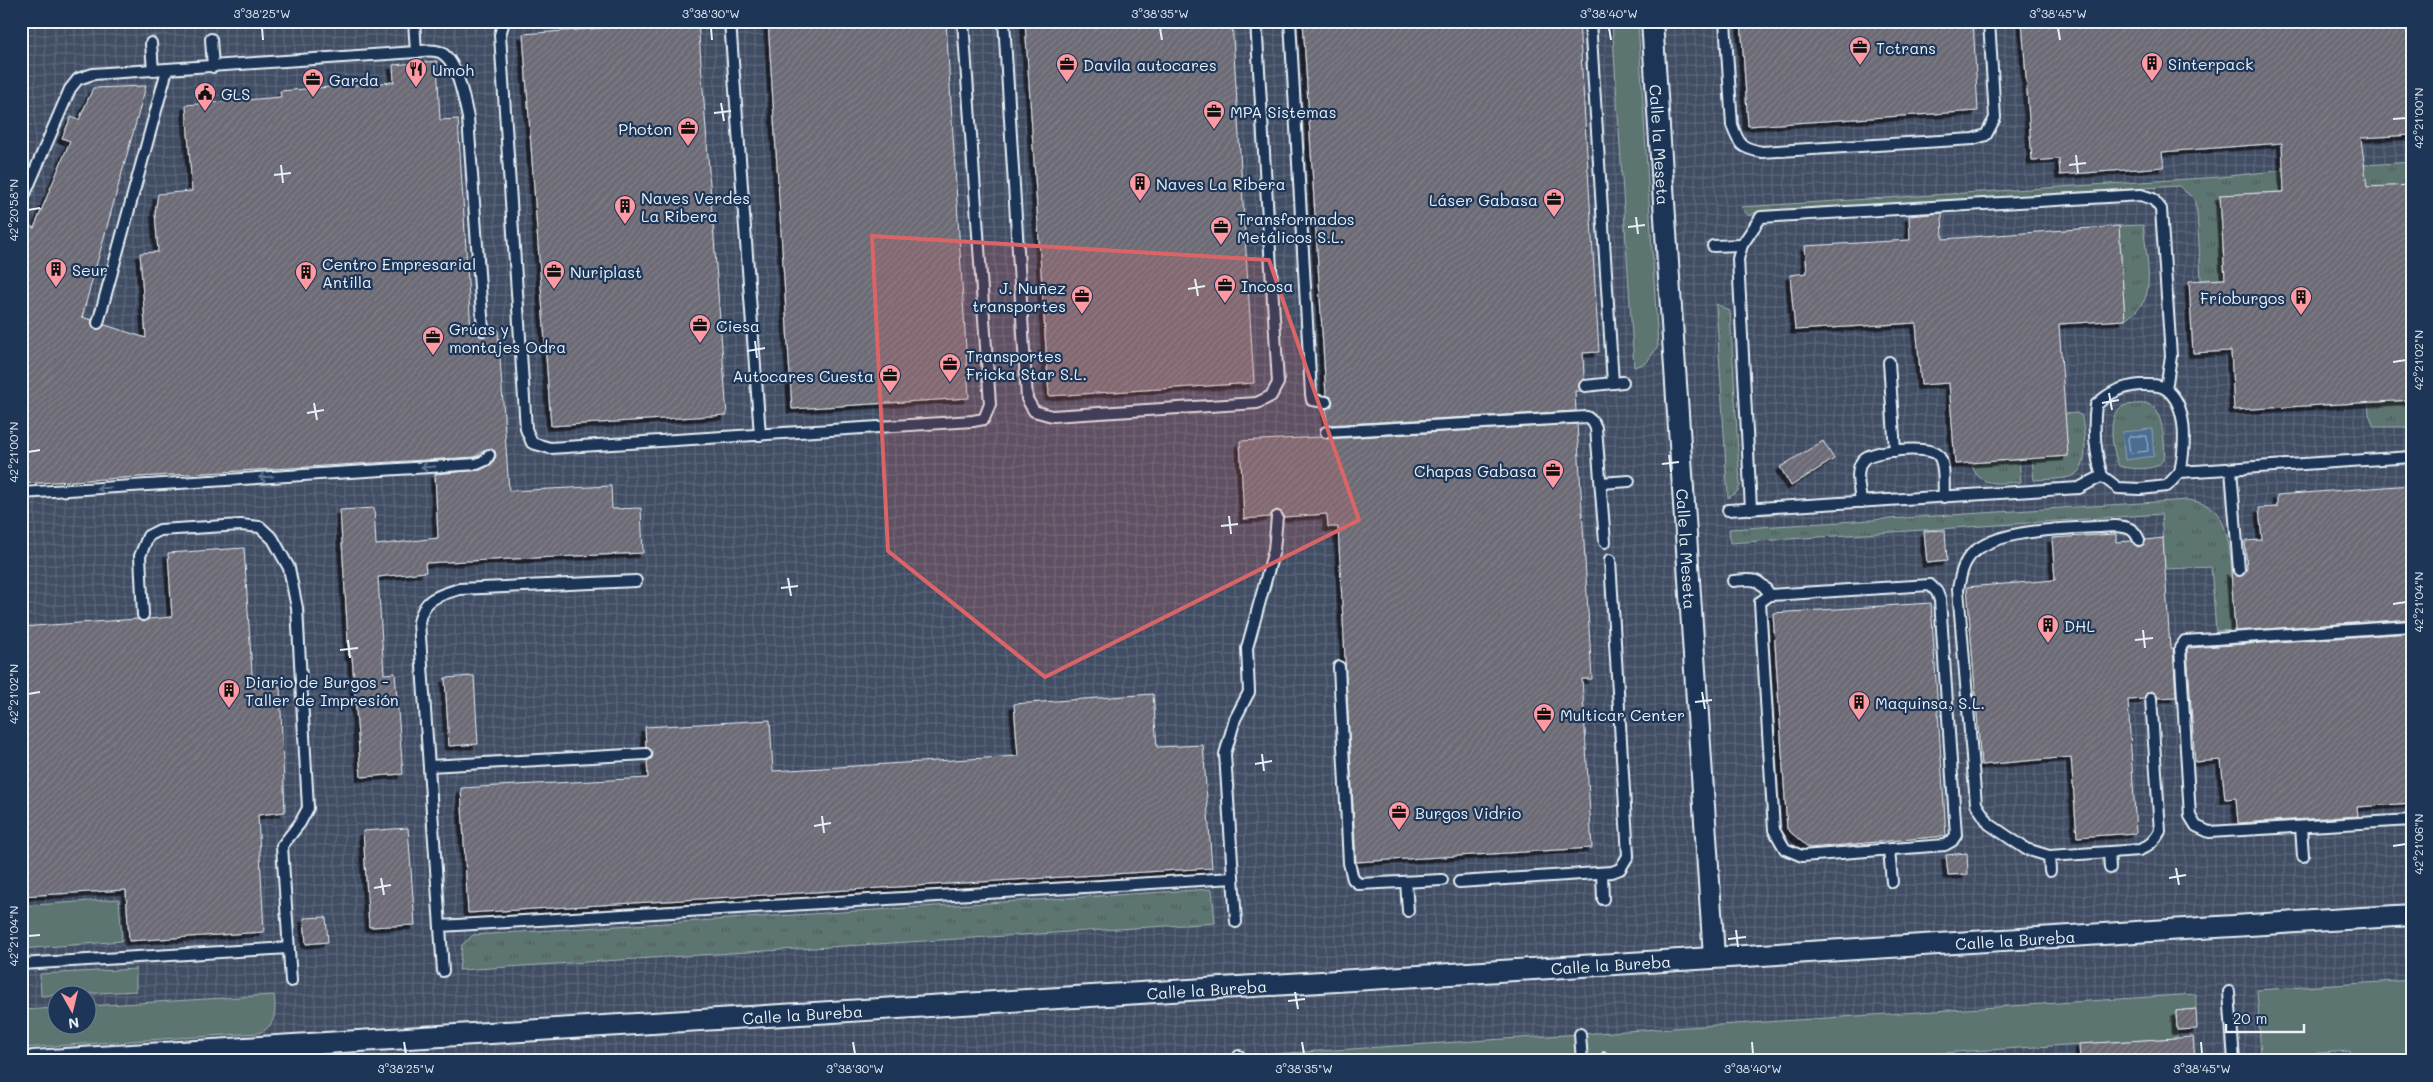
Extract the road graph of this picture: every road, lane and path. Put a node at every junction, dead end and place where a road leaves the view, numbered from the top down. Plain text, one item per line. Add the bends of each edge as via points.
1 (414, 21) edge
2 (504, 21) edge
3 (730, 21) edge
4 (964, 21) edge
5 (1004, 21) edge
6 (1256, 21) edge
7 (1290, 21) edge
8 (1590, 21) edge
9 (1652, 21) edge
10 (1725, 21) edge
11 (1989, 21) edge
12 (211, 39) dead end
13 (151, 44) dead end
14 (416, 52) junction
15 (213, 67) junction
16 (167, 70) junction
17 (153, 71) junction
18 (21, 203) edge
19 (1742, 244) junction
20 (1713, 246) dead end
21 (98, 322) dead end
22 (483, 330) dead end
23 (1889, 362) dead end
24 (1585, 386) dead end
25 (2166, 389) junction
26 (1326, 402) dead end
27 (1326, 432) dead end
28 (760, 435) junction
29 (1895, 451) junction
30 (488, 455) dead end
31 (2412, 456) edge
32 (2231, 469) junction
33 (2180, 472) junction
34 (2102, 476) junction
35 (1629, 482) dead end
36 (1601, 483) junction
37 (21, 493) edge
38 (1944, 497) junction
39 (1861, 502) junction
40 (1752, 509) junction
41 (1728, 510) dead end
42 (1277, 517) dead end
43 (2139, 540) dead end
44 (1604, 542) dead end
45 (1610, 560) dead end
46 (2239, 570) dead end
47 (636, 581) dead end
48 (1733, 581) dead end
49 (1770, 595) junction
50 (143, 615) dead end
51 (2412, 626) edge
52 (1338, 668) dead end
53 (2151, 698) dead end
54 (646, 754) dead end
55 (430, 766) junction
56 (2412, 820) edge
57 (2301, 827) junction
58 (1889, 850) junction
59 (2109, 853) junction
60 (2049, 856) junction
61 (2303, 856) dead end
62 (2110, 868) dead end
63 (2050, 871) dead end
64 (1602, 873) junction
65 (1233, 878) junction
66 (1442, 880) dead end
67 (1406, 882) junction
68 (1459, 882) dead end
69 (1892, 882) dead end
70 (1603, 899) dead end
71 (1408, 912) dead end
72 (2412, 916) edge
73 (1236, 922) dead end
74 (440, 926) junction
75 (288, 948) junction
76 (1714, 957) junction
77 (21, 964) edge
78 (443, 971) dead end
79 (291, 981) dead end
80 (2230, 992) dead end
81 (1580, 1034) dead end
82 (33, 1061) edge
83 (1582, 1061) edge
84 (2234, 1061) edge

1 - 14 lane
2 - 28 lane via 500,35 526,429 532,443 550,448
3 - 28 lane
4 - 28 lane via 990,404 984,419
5 - 6 lane via 1028,399 1034,411 1052,416 1257,403 1271,396 1278,383
7 - 26 lane via 1312,400
8 - 24 lane via 1618,383
9 - 76 street, Calle la Meseta
10 - 11 lane via 1732,125 1745,149 1762,152 1973,139 1986,135 1995,118
12 - 15 lane
13 - 17 lane
14 - 15 lane
14 - 22 lane via 437,50 448,57 460,84 468,118
15 - 16 lane
16 - 17 lane
16 - 21 lane
17 - 18 lane via 93,74 78,79 70,89
19 - 20 lane
19 - 25 lane via 1761,217 2141,196 2152,199 2161,209 2171,356
19 - 40 lane via 1738,272
23 - 29 lane
25 - 33 lane via 2178,406 2183,432 2184,454
25 - 34 lane via 2151,384 2128,386 2109,393 2096,405 2096,449
27 - 36 lane via 1587,417 1596,428
29 - 38 lane via 1926,450 1937,454 1942,462
29 - 39 lane via 1875,452 1864,459 1858,469
30 -> 37 lane via 486,460 477,464
31 - 32 lane
32 - 33 lane
32 - 46 lane
33 - 34 lane via 2167,486 2140,489 2118,488
34 - 38 lane via 2079,488
35 - 36 lane
36 - 44 lane
38 - 39 lane
39 - 40 lane
40 - 41 lane
42 - 65 lane via 1274,550 1247,648 1249,692 1235,719 1225,754
43 - 60 lane via 2131,528 2115,526 2009,535 1983,545 1967,560 1960,577 1958,590 1976,804 1990,824 2026,849
45 - 64 lane via 1628,856 1620,869
47 - 55 lane via 459,589 434,597 422,608 419,622
48 - 49 lane via 1751,579 1760,582
49 - 58 lane via 1760,602 1760,614 1774,830 1785,849 1802,856
49 - 58 lane via 1930,585 1937,592 1956,835 1945,846
50 - 75 lane via 140,556 148,536 160,530 241,525 260,527 273,539 289,568 297,608 308,808 282,846
51 - 57 lane via 2185,641 2180,648 2190,816 2196,826 2209,832
52 - 67 lane via 1353,879 1359,884
53 - 59 lane via 2160,831 2150,845 2140,850
54 - 55 lane
55 - 74 lane
56 - 57 lane
57 - 61 lane
58 - 69 lane
59 - 60 lane
59 - 62 lane
60 - 63 lane
64 - 68 lane
64 - 70 lane
65 - 73 lane
65 - 74 lane
66 - 67 lane
67 - 71 lane
72 - 76 street, Calle la Bureba
74 - 78 lane
75 - 77 lane
75 - 79 lane
76 - 82 street, Calle la Bureba
80 - 84 lane
81 - 83 lane

